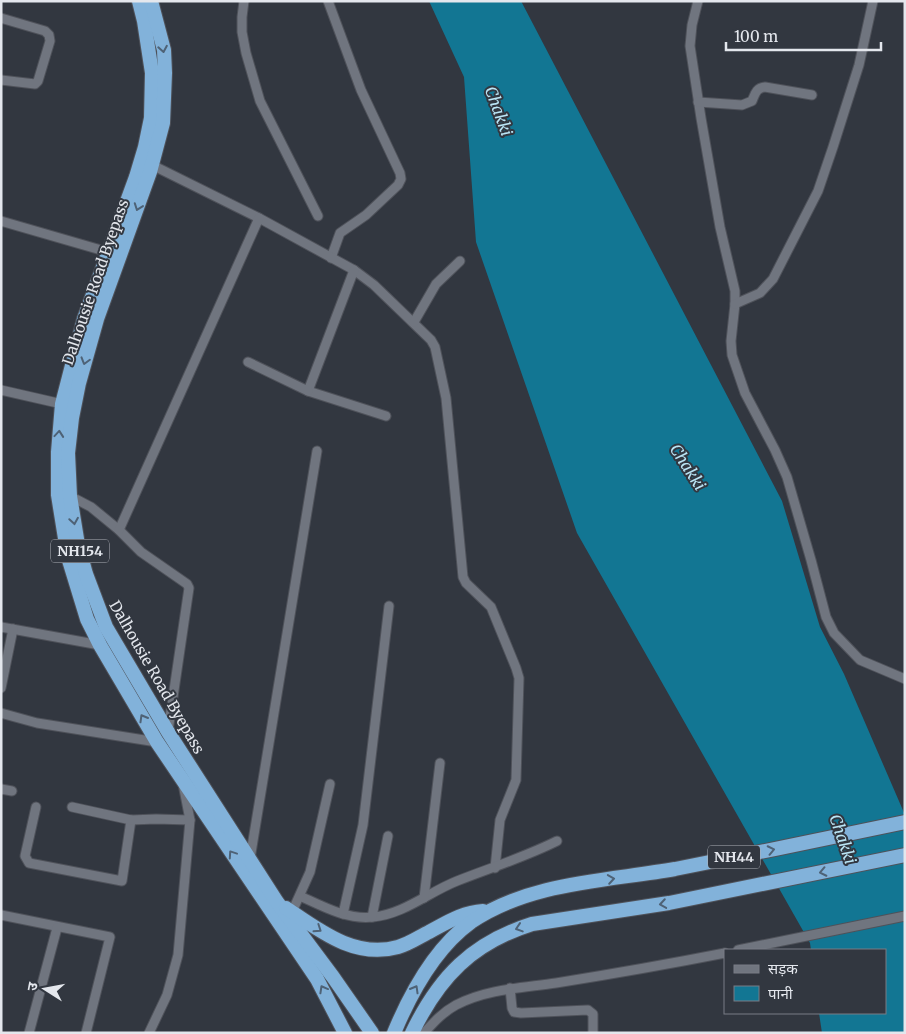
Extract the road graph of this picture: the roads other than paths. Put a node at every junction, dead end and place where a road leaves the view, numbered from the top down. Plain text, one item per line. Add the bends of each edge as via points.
1 (139, 1) edge
2 (152, 1) edge
3 (244, 1) edge
4 (328, 1) edge
5 (698, 1) edge
6 (873, 1) edge
7 (1, 18) edge
8 (1, 80) edge
9 (812, 95) dead end
10 (698, 102) junction
11 (152, 165) junction
12 (318, 216) dead end
13 (259, 218) junction
14 (1, 221) edge
15 (108, 252) junction
16 (330, 258) junction
17 (460, 261) dead end
18 (354, 270) junction
19 (736, 304) junction
20 (414, 322) junction
21 (248, 362) dead end
22 (1, 390) edge
23 (308, 391) junction
24 (62, 404) junction
25 (386, 416) dead end
26 (317, 452) dead end
27 (70, 496) junction
28 (119, 530) junction
29 (389, 606) dead end
30 (1, 627) edge
31 (13, 629) junction
32 (100, 645) junction
33 (905, 679) edge
34 (1, 688) edge
35 (1, 713) edge
36 (168, 732) junction
37 (157, 742) junction
38 (440, 762) dead end
39 (183, 782) junction
40 (330, 784) dead end
41 (1, 789) edge
42 (12, 791) dead end
43 (72, 807) dead end
44 (36, 808) dead end
45 (131, 820) junction
46 (190, 820) junction
47 (905, 822) edge
48 (388, 836) dead end
49 (557, 841) dead end
50 (905, 855) edge
51 (250, 859) junction
52 (494, 868) junction
53 (300, 896) junction
54 (424, 898) junction
55 (277, 902) junction
56 (490, 911) junction
57 (292, 912) junction
58 (343, 914) junction
59 (1, 915) edge
60 (905, 916) edge
61 (372, 918) junction
62 (57, 928) junction
63 (743, 949) edge
64 (724, 953) edge
65 (510, 988) junction
66 (29, 1033) edge
67 (86, 1033) edge
68 (149, 1033) edge
69 (345, 1033) edge
70 (372, 1033) edge
71 (394, 1033) edge
72 (412, 1033) edge
73 (424, 1033) edge
74 (593, 1033) edge

1 - 15 highway, NH154 via 152,73 151,118 136,177
2 -> 11 highway, Dalhousie Road Byepass / NH154 via 164,50 165,73 163,123
3 - 12 street via 242,32 260,101
4 - 16 street via 361,90 401,179 366,214 340,233
5 - 10 street via 690,46
6 - 19 street via 858,65 818,191 773,279 760,293
7 - 8 street via 45,31 50,41 35,84
9 - 10 street via 760,87 752,101 742,105
10 - 19 street
11 - 13 street
11 -> 27 highway, Dalhousie Road Byepass / NH154 via 97,319 79,382 68,453
13 - 16 street
13 - 28 street
14 - 15 street
15 - 24 highway, NH154 via 84,319
16 - 18 street
17 - 20 street via 436,284
18 - 20 street
18 - 23 street
19 - 33 street via 732,355 745,393 787,477 826,617 834,633 860,660
20 - 52 street via 435,346 444,385 463,577 491,607 519,678 516,780 500,820
21 - 23 street
22 - 24 street
23 - 25 street
32 -> 24 highway, NH154 via 78,592 63,528 58,494
26 - 51 street
27 - 28 street
27 -> 36 highway, Dalhousie Road Byepass / NH154 via 78,545 96,603 106,627
28 - 36 street via 141,552 189,588
29 - 58 street via 363,825
30 - 31 street
31 - 32 street
31 - 34 street
37 -> 32 highway, NH154
35 - 37 street via 37,723
36 - 51 highway, Dalhousie Road Byepass / NH154
37 - 39 highway, NH154
38 - 54 street
39 - 46 street
69 -> 39 highway, NH154 via 317,979
40 - 53 street via 310,872
41 - 42 street
43 - 45 street
44 - 45 street via 25,856 29,863 122,881
45 - 46 street
46 - 68 street via 178,955 167,995
56 -> 47 highway, NH44 via 563,887 770,851
48 - 61 street
49 - 52 street
50 -> 72 highway, NH44 via 669,903 566,918 512,930 478,948 445,979
51 - 55 highway, Dalhousie Road Byepass / NH154
52 - 54 street
53 - 57 street
53 - 58 street
54 - 61 street via 395,912
55 - 57 highway
55 - 70 highway, Dalhousie Road Byepass / NH154
57 -> 56 highway via 342,943 378,950 400,946 466,914
71 -> 56 highway, NH44 via 421,979 448,944 459,932
58 - 61 street
59 - 62 street
60 - 63 street
62 - 66 street
62 - 67 street via 110,937
64 - 65 street
65 - 73 street via 455,1005 439,1016
65 - 74 street via 512,1008 516,1012 588,1010 593,1014

